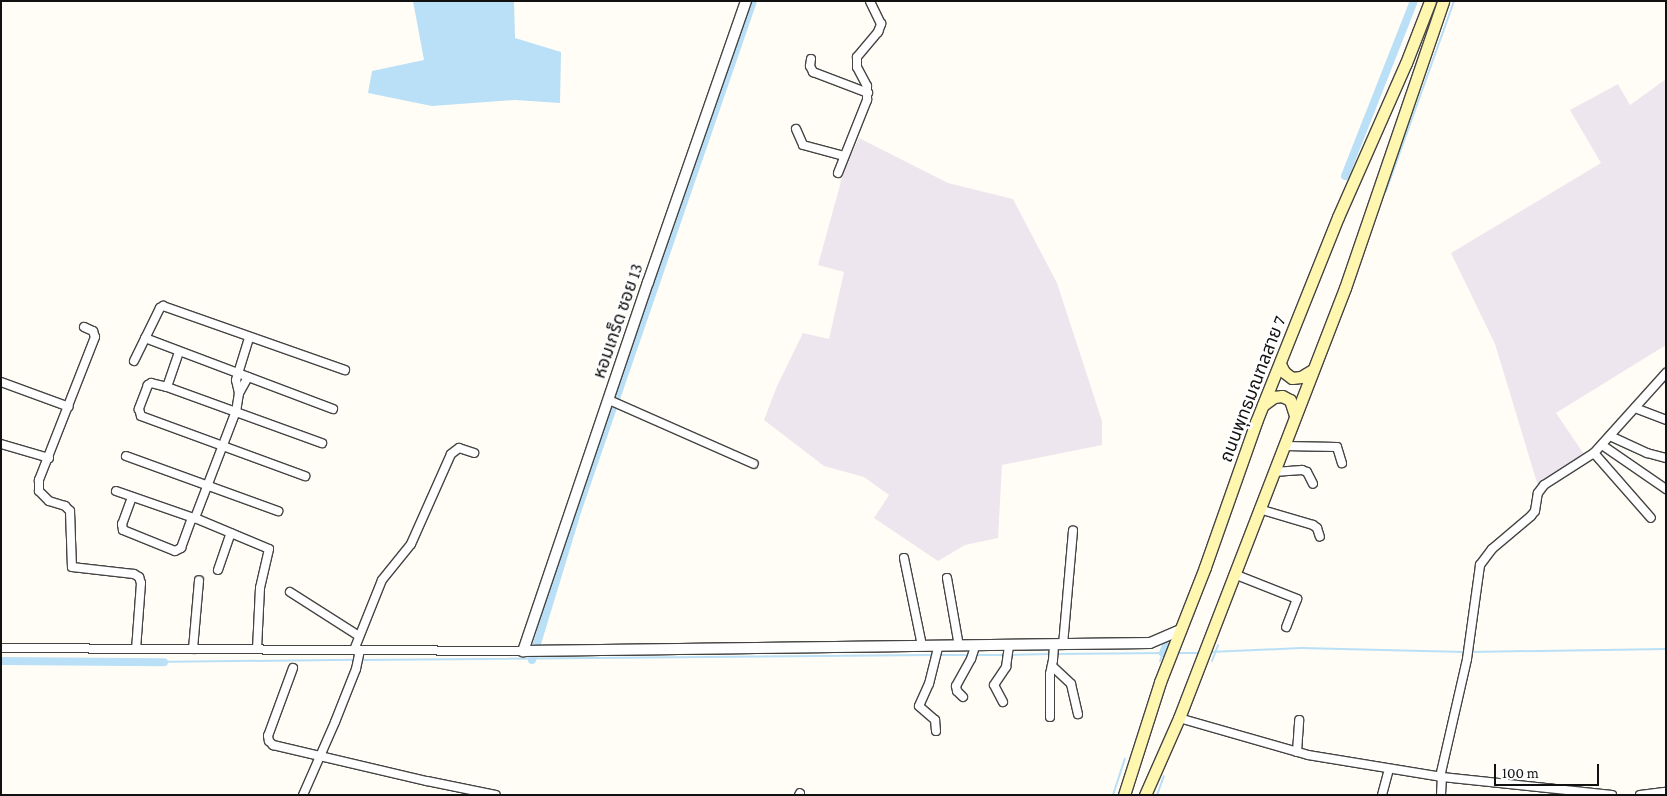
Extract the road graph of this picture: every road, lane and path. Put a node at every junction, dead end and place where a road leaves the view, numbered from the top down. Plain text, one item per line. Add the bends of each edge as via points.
1 (746, 1) edge
2 (870, 1) edge
3 (1430, 1) edge
4 (1444, 1) edge
5 (811, 59) dead end
6 (868, 93) junction
7 (796, 129) dead end
8 (844, 156) junction
9 (838, 173) dead end
10 (84, 327) dead end
11 (145, 338) junction
12 (249, 338) junction
13 (179, 352) junction
14 (134, 361) dead end
15 (1280, 364) junction
16 (345, 370) dead end
17 (1312, 371) junction
18 (238, 373) junction
19 (1666, 373) edge
20 (248, 378) junction
21 (1, 382) edge
22 (168, 386) junction
23 (239, 393) junction
24 (614, 402) junction
25 (1263, 405) junction
26 (69, 407) junction
27 (1634, 408) junction
28 (332, 409) dead end
29 (236, 411) junction
30 (1296, 415) junction
31 (1666, 420) edge
32 (1610, 436) junction
33 (322, 443) dead end
34 (1, 444) edge
35 (1602, 445) junction
36 (222, 446) junction
37 (1284, 446) junction
38 (474, 453) dead end
39 (1594, 453) junction
40 (126, 456) dead end
41 (48, 458) junction
42 (1666, 458) edge
43 (1342, 463) dead end
44 (754, 464) dead end
45 (1274, 472) junction
46 (305, 476) dead end
47 (1313, 484) dead end
48 (208, 486) junction
49 (1666, 488) edge
50 (116, 491) dead end
51 (132, 498) junction
52 (1260, 509) junction
53 (278, 511) dead end
54 (193, 518) junction
55 (1651, 518) dead end
56 (1072, 530) dead end
57 (231, 532) junction
58 (1320, 537) dead end
59 (904, 558) dead end
60 (218, 570) dead end
61 (1234, 574) junction
62 (947, 578) dead end
63 (199, 580) dead end
64 (290, 592) dead end
65 (1286, 627) dead end
66 (359, 636) junction
67 (1172, 636) junction
68 (922, 646) junction
69 (959, 646) junction
70 (1057, 647) junction
71 (1, 648) edge
72 (193, 648) junction
73 (1009, 648) junction
74 (136, 649) junction
75 (257, 649) junction
76 (531, 651) junction
77 (358, 652) junction
78 (937, 652) junction
79 (973, 653) junction
80 (1052, 663) junction
81 (294, 668) dead end
82 (963, 697) dead end
83 (1004, 702) dead end
84 (1078, 714) dead end
85 (1050, 717) dead end
86 (1179, 718) junction
87 (1299, 720) dead end
88 (936, 731) dead end
89 (1297, 752) junction
90 (321, 757) junction
91 (1390, 769) junction
92 (1441, 777) junction
93 (1666, 792) edge
94 (303, 795) edge
95 (496, 795) edge
96 (1124, 795) edge
97 (1145, 795) edge
98 (1382, 795) edge
99 (1440, 795) edge
100 (1612, 795) edge
101 (1640, 795) edge

1 - 24 street, หอมเกร็ด ซอย 13
2 - 6 street via 882,24 856,62
3 - 15 main road, ถนนพุทธมณฑลสาย 7 via 1338,217
4 - 17 main road via 1345,288
5 - 6 street via 813,72
6 - 8 street
7 - 8 street via 803,145
8 - 9 street
10 - 26 street via 93,331 95,338
11 - 12 street via 163,306
11 - 13 street
11 - 14 street
12 - 16 street
12 - 18 street
13 - 18 street
13 - 22 street
15 - 17 main road via 1292,378
15 - 25 main road, ถนนพุทธมณฑลสาย 7
17 - 30 main road
18 - 20 street
18 - 23 street
19 - 27 street
20 - 23 street
20 - 28 street
21 - 26 street
22 - 29 street
22 - 36 street via 151,382 148,385 139,409 141,416
23 - 29 street
24 - 44 street
24 - 76 street, หอมเกร็ด ซอย 13
25 - 30 main road via 1274,397 1282,396 1290,400
25 - 67 main road, ถนนพุทธมณฑลสาย 7
26 - 41 street
27 - 31 street
27 - 32 street
29 - 33 street
29 - 36 street
30 - 37 main road
32 - 35 street
32 - 42 street
34 - 41 street
35 - 39 street
35 - 49 street
36 - 46 street
36 - 48 street
37 - 43 street via 1337,448
37 - 45 main road
38 - 66 street via 459,448 451,454 411,544 382,580
39 - 55 street
39 - 92 street via 1544,485 1531,516 1484,558 1479,571 1470,644
40 - 48 street
41 - 74 street via 39,491 49,501 70,511 72,567 139,577
45 - 47 street via 1302,470 1307,472
45 - 52 main road
48 - 53 street
48 - 54 street
50 - 51 street
51 - 54 street
51 - 54 street via 122,524 123,530 175,551 181,548
52 - 58 street via 1313,525
52 - 61 main road
54 - 57 street
56 - 70 street
57 - 60 street
57 - 75 street via 269,549 260,588
59 - 68 street
61 - 65 street via 1297,599
61 - 86 main road
62 - 69 street
63 - 72 street
64 - 66 street
66 - 77 street
67 - 70 street via 1150,643
67 - 96 main road, ถนนพุทธมณฑลสาย 7 via 1167,662
68 - 76 street
68 - 78 street
69 - 78 street
69 - 79 street
70 - 73 street
70 - 80 street
71 - 74 street
72 - 74 street
72 - 75 street
73 - 79 street
73 - 83 street via 1008,660 994,685
75 - 77 street
76 - 77 street
77 - 90 street via 356,669
78 - 88 street via 919,706 935,720
79 - 82 street via 956,686
80 - 84 street via 1071,684
80 - 85 street
81 - 90 street via 270,728 269,742
86 - 89 street
86 - 97 main road
87 - 89 street
89 - 91 street
90 - 94 street
90 - 95 street
91 - 92 street
91 - 98 street
92 - 99 street
92 - 100 street
93 - 101 street

